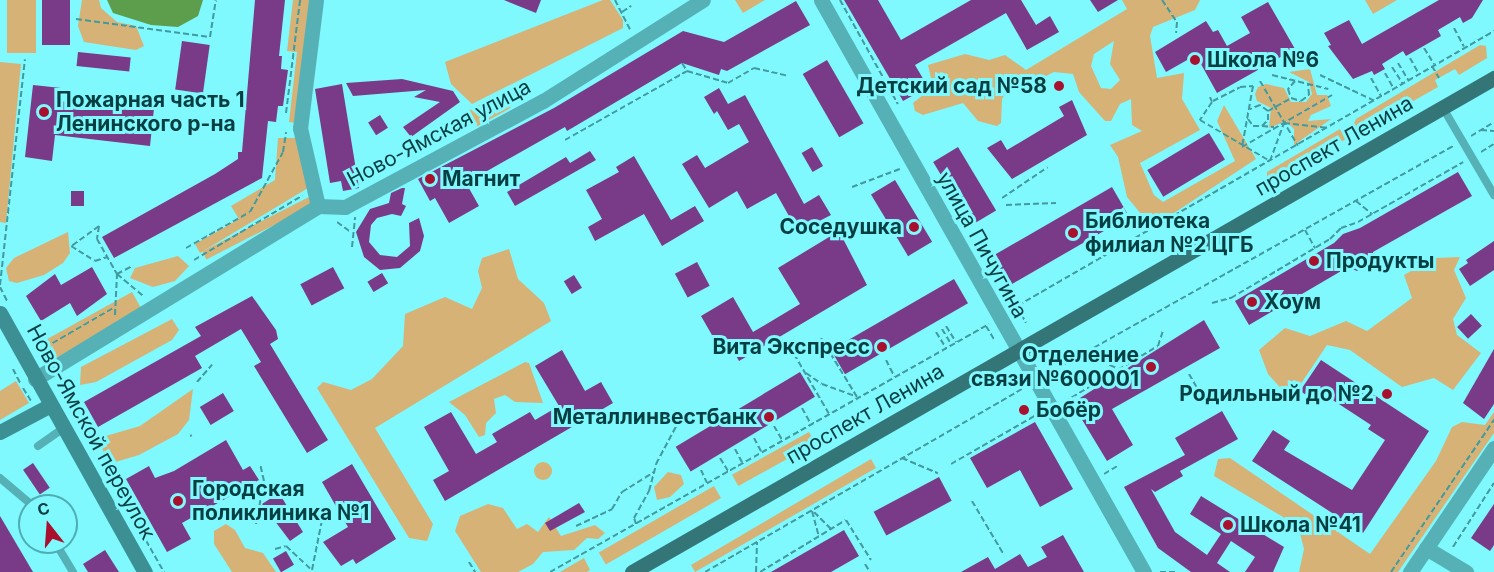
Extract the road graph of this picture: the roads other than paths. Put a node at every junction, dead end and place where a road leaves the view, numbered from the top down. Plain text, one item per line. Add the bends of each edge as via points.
1 (316, 0) edge
2 (703, 0) edge
3 (821, 0) edge
4 (1494, 78) edge
5 (1443, 108) junction
6 (1494, 195) edge
7 (318, 206) junction
8 (0, 313) edge
9 (1018, 350) junction
10 (35, 379) junction
11 (50, 405) junction
12 (62, 429) junction
13 (0, 432) edge
14 (38, 446) dead end
15 (1494, 448) edge
16 (0, 478) edge
17 (19, 494) edge
18 (1426, 548) junction
19 (62, 554) edge
20 (73, 572) edge
21 (145, 572) edge
22 (632, 572) edge
23 (1144, 572) edge
24 (1410, 572) edge
25 (1466, 572) edge

1 - 7 street via 300,128
2 - 7 street, Ново-Ямская улица via 543,101 345,207
3 - 9 street, улица Пичугина
4 - 5 main road, проспект Ленина
5 - 6 lane
5 - 9 main road, проспект Ленина
7 - 10 street
8 - 10 street, Ново-Ямской переулок
9 - 22 main road, проспект Ленина
9 - 23 street, улица Пичугина
10 - 11 street, Ново-Ямской переулок
11 - 12 street, Ново-Ямской переулок
11 - 13 street
12 - 14 lane
12 - 21 street, Ново-Ямской переулок
15 - 18 street
16 - 17 lane
18 - 24 street
18 - 25 street
19 - 20 lane

